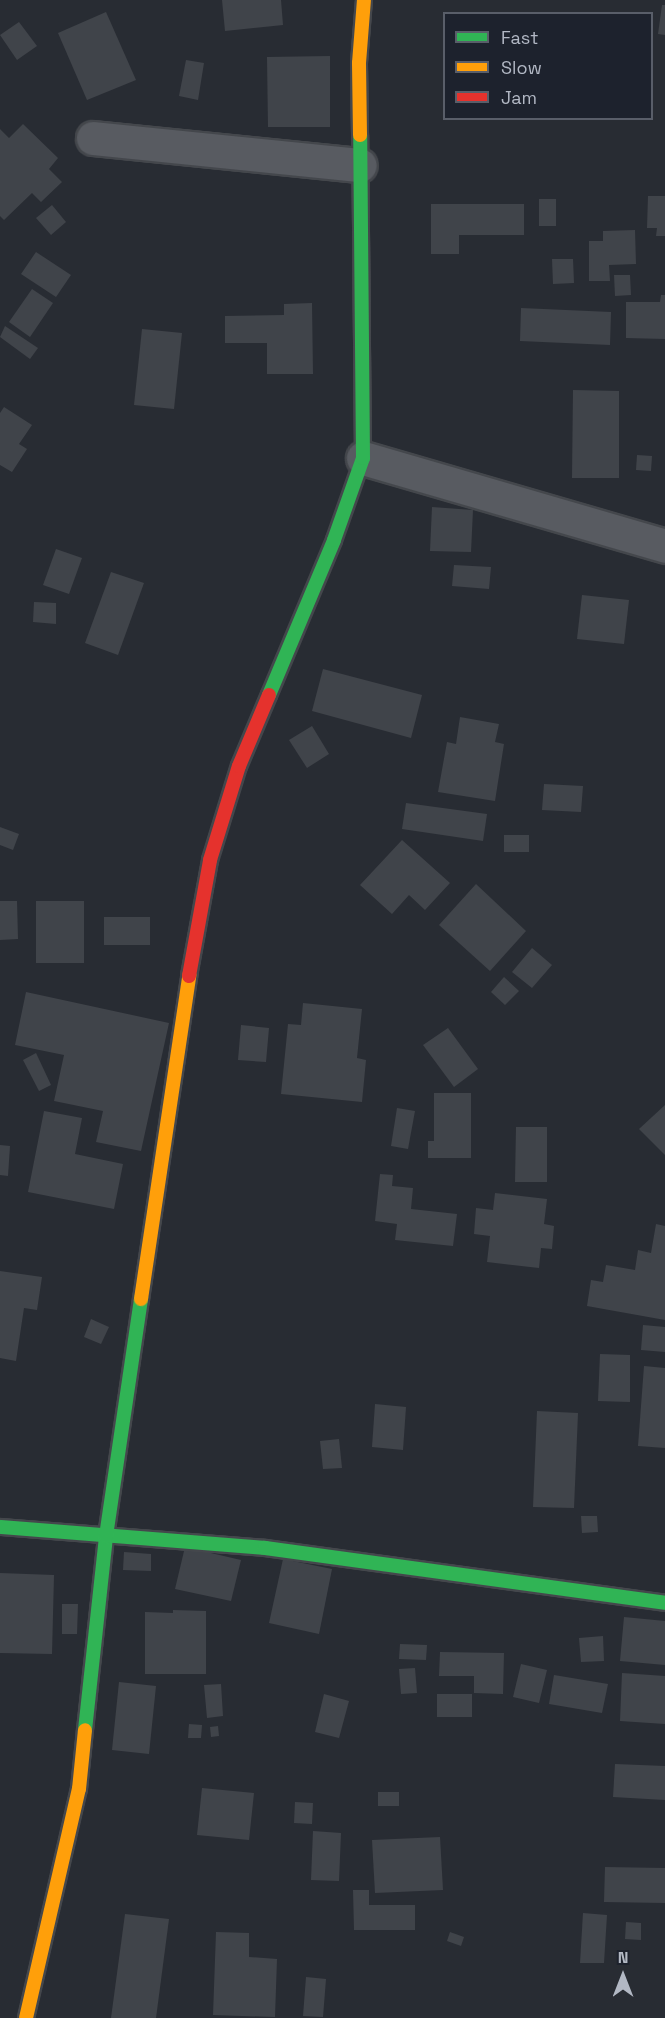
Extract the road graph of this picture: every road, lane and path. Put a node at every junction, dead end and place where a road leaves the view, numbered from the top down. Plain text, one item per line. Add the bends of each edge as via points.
1 (364, 0) edge
2 (93, 138) dead end
3 (360, 165) junction
4 (363, 458) junction
5 (665, 546) edge
6 (0, 1527) edge
7 (106, 1536) junction
8 (665, 1602) edge
9 (26, 2018) edge

1 - 3 street via 359,63
2 - 3 street
3 - 4 street
4 - 5 street
4 - 7 street via 334,540 240,766 210,860 191,963
6 - 7 street
7 - 8 street via 265,1548
7 - 9 street via 79,1790

